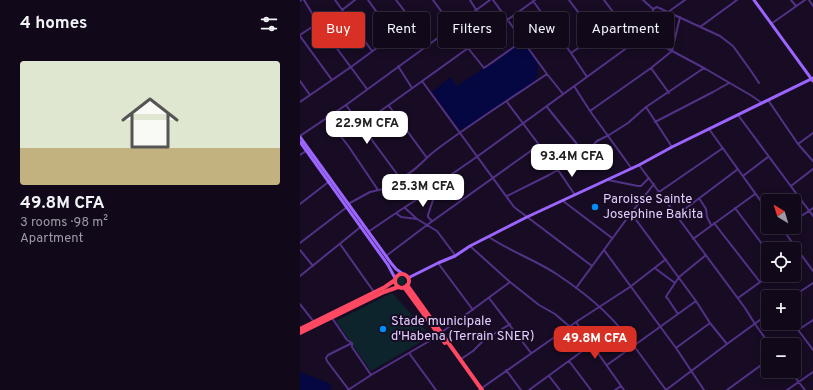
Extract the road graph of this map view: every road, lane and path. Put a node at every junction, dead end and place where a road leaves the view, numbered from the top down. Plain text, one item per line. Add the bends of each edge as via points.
1 (302, 0) edge
2 (335, 0) edge
3 (355, 0) edge
4 (368, 0) edge
5 (396, 0) edge
6 (434, 0) edge
7 (470, 0) edge
8 (490, 0) edge
9 (493, 0) edge
10 (568, 0) edge
11 (604, 0) edge
12 (643, 0) edge
13 (685, 0) edge
14 (737, 0) edge
15 (754, 0) edge
16 (791, 0) edge
17 (805, 0) edge
18 (809, 0) edge
19 (534, 1) edge
20 (796, 6) junction
21 (813, 6) edge
22 (477, 9) junction
23 (653, 9) junction
24 (342, 10) junction
25 (377, 12) edge
26 (405, 12) edge
27 (443, 12) edge
28 (473, 12) edge
29 (479, 12) edge
30 (541, 12) edge
31 (577, 12) edge
32 (613, 12) edge
33 (654, 12) edge
34 (668, 12) joint
35 (312, 14) edge
36 (674, 14) edge
37 (680, 17) junction
38 (507, 19) junction
39 (771, 24) junction
40 (312, 27) edge
41 (700, 27) junction
42 (514, 29) edge
43 (300, 36) edge
44 (514, 47) edge
45 (337, 48) edge
46 (378, 48) edge
47 (423, 48) edge
48 (468, 48) joint
49 (527, 48) edge
50 (567, 48) edge
51 (578, 48) edge
52 (626, 48) edge
53 (666, 48) edge
54 (672, 51) junction
55 (372, 52) junction
56 (571, 53) junction
57 (398, 66) junction
58 (351, 67) junction
59 (651, 68) junction
60 (704, 68) junction
61 (547, 74) junction
62 (587, 77) junction
63 (332, 80) junction
64 (812, 80) edge
65 (300, 81) edge
66 (422, 81) junction
67 (729, 83) junction
68 (759, 83) dead end
69 (574, 86) junction
70 (412, 88) junction
71 (367, 89) junction
72 (669, 93) junction
73 (563, 94) junction
74 (310, 95) junction
75 (768, 100) junction
76 (507, 101) junction
77 (300, 102) edge
78 (762, 103) junction
79 (346, 105) junction
80 (388, 106) junction
81 (546, 106) junction
82 (646, 107) junction
83 (590, 111) junction
84 (738, 115) junction
85 (326, 117) junction
86 (655, 122) junction
87 (523, 123) junction
88 (361, 125) junction
89 (709, 129) junction
90 (460, 133) junction
91 (813, 133) edge
92 (609, 135) junction
93 (300, 137) edge
94 (300, 142) edge
95 (798, 144) junction
96 (539, 145) junction
97 (672, 147) junction
98 (723, 148) junction
99 (306, 151) junction
100 (585, 154) junction
101 (300, 155) edge
102 (478, 156) junction
103 (768, 157) junction
104 (427, 158) junction
105 (813, 161) edge
106 (639, 165) junction
107 (632, 169) junction
108 (738, 169) junction
109 (813, 169) edge
110 (558, 170) junction
111 (743, 176) junction
112 (400, 178) junction
113 (493, 178) junction
114 (649, 178) junction
115 (608, 180) junction
116 (330, 181) junction
117 (654, 184) junction
118 (791, 186) junction
119 (392, 187) junction
120 (433, 189) junction
121 (378, 190) junction
122 (659, 192) junction
123 (755, 194) junction
124 (575, 195) junction
125 (507, 196) junction
126 (419, 198) junction
127 (699, 198) junction
128 (563, 201) junction
129 (761, 202) edge
130 (300, 204) edge
131 (347, 206) junction
132 (404, 208) junction
133 (735, 208) junction
134 (813, 208) edge
135 (809, 211) junction
136 (631, 213) junction
137 (396, 214) junction
138 (677, 215) junction
139 (801, 216) edge
140 (813, 216) edge
141 (527, 217) junction
142 (417, 219) junction
143 (432, 221) junction
144 (714, 223) junction
145 (427, 225) junction
146 (362, 226) junction
147 (711, 226) junction
148 (368, 232) junction
149 (489, 237) junction
150 (612, 238) junction
151 (694, 239) junction
152 (300, 243) edge
153 (761, 243) edge
154 (340, 244) junction
155 (470, 246) junction
156 (300, 250) edge
157 (604, 250) junction
158 (801, 254) edge
159 (706, 255) junction
160 (386, 256) junction
161 (455, 256) junction
162 (666, 259) junction
163 (438, 263) junction
164 (313, 266) junction
165 (592, 266) junction
166 (656, 269) dead end
167 (813, 271) edge
168 (403, 274) junction
169 (300, 276) edge
170 (679, 277) junction
171 (408, 278) junction
172 (395, 279) junction
173 (510, 282) junction
174 (760, 282) joint
175 (675, 283) junction
176 (813, 283) edge
177 (406, 286) junction
178 (398, 287) junction
179 (630, 287) junction
180 (576, 288) junction
181 (801, 291) edge
182 (374, 292) junction
183 (489, 298) junction
184 (738, 298) junction
185 (696, 301) junction
186 (300, 304) edge
187 (598, 307) junction
188 (473, 310) junction
189 (678, 314) junction
190 (331, 317) junction
191 (761, 319) edge
192 (813, 320) edge
193 (314, 322) junction
194 (576, 322) junction
195 (710, 323) junction
196 (510, 324) junction
197 (754, 324) junction
198 (570, 326) junction
199 (660, 327) junction
200 (801, 328) edge
201 (300, 329) edge
202 (798, 330) edge
203 (300, 333) edge
204 (440, 334) junction
205 (765, 338) edge
206 (352, 343) junction
207 (592, 344) junction
208 (727, 344) junction
209 (633, 346) junction
210 (676, 348) junction
211 (813, 350) edge
212 (409, 353) junction
213 (531, 353) junction
214 (460, 360) junction
215 (569, 361) junction
216 (607, 365) junction
217 (761, 365) edge
218 (506, 370) junction
219 (691, 371) junction
220 (813, 372) edge
221 (371, 375) junction
222 (549, 376) junction
223 (796, 378) edge
224 (799, 382) junction
225 (621, 386) junction
226 (349, 390) edge
227 (436, 390) edge
228 (480, 390) edge
229 (521, 390) edge
230 (529, 390) edge
231 (560, 390) edge
232 (591, 390) edge
233 (615, 390) edge
234 (624, 390) edge
235 (666, 390) edge
236 (704, 390) edge
237 (727, 390) edge
238 (787, 390) edge
239 (805, 390) edge

1 - 35 street
2 - 24 street
3 - 24 street
4 - 25 street
5 - 26 street
6 - 27 street
7 - 22 street
8 - 22 street
9 - 38 street
10 - 31 street
11 - 32 street
12 - 23 street
13 - 34 street
14 - 41 street
15 - 39 street
16 - 20 street
17 - 20 street
18 - 21 street
19 - 30 street
19 - 38 street
20 - 39 street
22 - 28 street
22 - 29 street
23 - 33 street
23 - 34 street via 657,7
24 - 55 street
36 - 37 street
37 - 41 street
37 - 54 street
38 - 42 street
39 - 64 street
40 - 43 street
41 - 68 street via 727,41
43 - 63 street
44 - 48 street via 484,68
45 - 58 street
46 - 55 street
47 - 57 street
48 - 66 street
49 - 61 street
50 - 56 street
51 - 56 street
52 - 62 street
53 - 54 street
54 - 59 street
54 - 60 street
55 - 58 street
56 - 62 street
57 - 70 street
57 - 71 street
58 - 63 street
58 - 71 street
59 - 72 street
59 - 83 street
60 - 67 street
60 - 72 street
61 - 73 street
61 - 76 street
62 - 69 street
63 - 74 street
64 - 75 street
65 - 74 street
66 - 70 street
66 - 90 street
67 - 78 street
67 - 86 street
69 - 73 street
69 - 83 street
70 - 80 street
71 - 79 street
72 - 82 street
73 - 81 street
74 - 77 street
75 - 78 street
75 - 95 street
76 - 87 street
76 - 90 street
78 - 84 street
79 - 85 street
79 - 88 street
80 - 88 street
80 - 104 street
81 - 87 street
81 - 100 street
82 - 86 street
82 - 92 street
83 - 92 street
84 - 89 street
84 - 103 street
85 - 93 street
85 - 121 street via 350,147
86 - 97 street
87 - 96 street
87 - 102 street
88 - 112 street
89 - 97 street
89 - 98 street
90 - 102 street
90 - 104 street
91 - 95 street
92 - 100 street via 597,141
92 - 107 street
93 - 116 street
94 - 99 street
95 - 105 street
96 - 110 street
96 - 113 street
97 - 106 street
98 - 108 street
98 - 122 street
99 - 101 street
99 - 116 street
100 - 110 street
102 - 113 street
102 - 120 street
103 - 111 street
103 - 118 street
104 - 112 street via 408,175
106 - 107 street
106 - 114 street
107 - 115 street
108 - 111 street
108 - 127 street
109 - 118 street
110 - 124 street
110 - 125 street
111 - 123 street
112 - 119 street via 398,184
113 - 125 street
113 - 143 street
114 - 115 street via 641,186
114 - 117 street
115 - 124 street
116 - 130 street
116 - 131 street
117 - 122 street
117 - 136 street
118 - 135 street
119 - 121 street
119 - 126 street
120 - 126 street
120 - 143 street via 434,197 428,215
121 - 131 street via 361,196
122 - 138 street
123 - 129 street
123 - 133 street
124 - 128 street
125 - 141 street via 514,207
126 - 132 street
127 - 138 street
127 - 147 street via 706,209
128 - 141 street
128 - 150 street
131 - 146 street
131 - 152 street
132 - 137 street
132 - 142 street
133 - 144 street
133 - 153 street
134 - 135 street
135 - 139 street
135 - 140 street
136 - 150 street
136 - 162 street
137 - 142 street
137 - 148 street
138 - 151 street
141 - 149 street
141 - 165 street
142 - 145 street
143 - 145 street
144 - 147 street
144 - 174 street
145 - 160 street
145 - 161 street via 437,231
146 - 148 street
146 - 154 street
146 - 172 street
147 - 151 street
148 - 160 street
149 - 155 street
149 - 180 street via 539,263
150 - 157 street
151 - 159 street
154 - 164 street
154 - 182 street
155 - 161 street
155 - 173 street
156 - 164 street
157 - 165 street
157 - 179 street
158 - 167 street
159 - 170 street
159 - 184 street
160 - 168 street
161 - 163 street
162 - 170 street
162 - 179 street
163 - 171 street
163 - 188 street
164 - 169 street
165 - 180 street
166 - 175 street
168 - 171 highway
168 - 172 highway via 399,274
170 - 175 street
170 - 185 street
171 - 177 highway
172 - 178 highway
172 - 182 highway
173 - 183 street
173 - 198 street
174 - 184 street
175 - 189 street via 666,297
176 - 181 street
177 - 178 highway
177 - 204 highway
178 - 190 highway
179 - 187 street
179 - 199 street
180 - 187 street
182 - 193 highway
183 - 188 street
183 - 196 street
184 - 197 street
185 - 189 street
185 - 195 street
185 - 199 street
186 - 193 street
187 - 194 street
187 - 209 street via 624,332
188 - 204 street
189 - 199 street
190 - 203 highway
190 - 206 street via 347,340
191 - 197 street
192 - 200 street
193 - 201 highway
194 - 198 street
194 - 207 street
195 - 208 street
195 - 210 street
196 - 213 street
196 - 214 street via 484,340
197 - 205 street
197 - 208 street
198 - 213 street
199 - 209 street
199 - 210 street
202 - 211 street
204 - 212 street
204 - 214 highway
204 - 228 highway
206 - 221 street via 352,347
206 - 226 street via 326,358
207 - 215 street
207 - 216 street
208 - 219 street
209 - 216 street
209 - 235 street
210 - 219 street
212 - 221 street
212 - 227 street
213 - 218 street
214 - 228 highway
215 - 222 street
215 - 232 street
216 - 225 street
217 - 237 street
218 - 228 street
218 - 229 street
219 - 235 street
219 - 236 street
220 - 224 street
221 - 226 street
222 - 230 street
222 - 231 street
223 - 224 street
224 - 238 street
224 - 239 street
225 - 233 street
225 - 234 street

